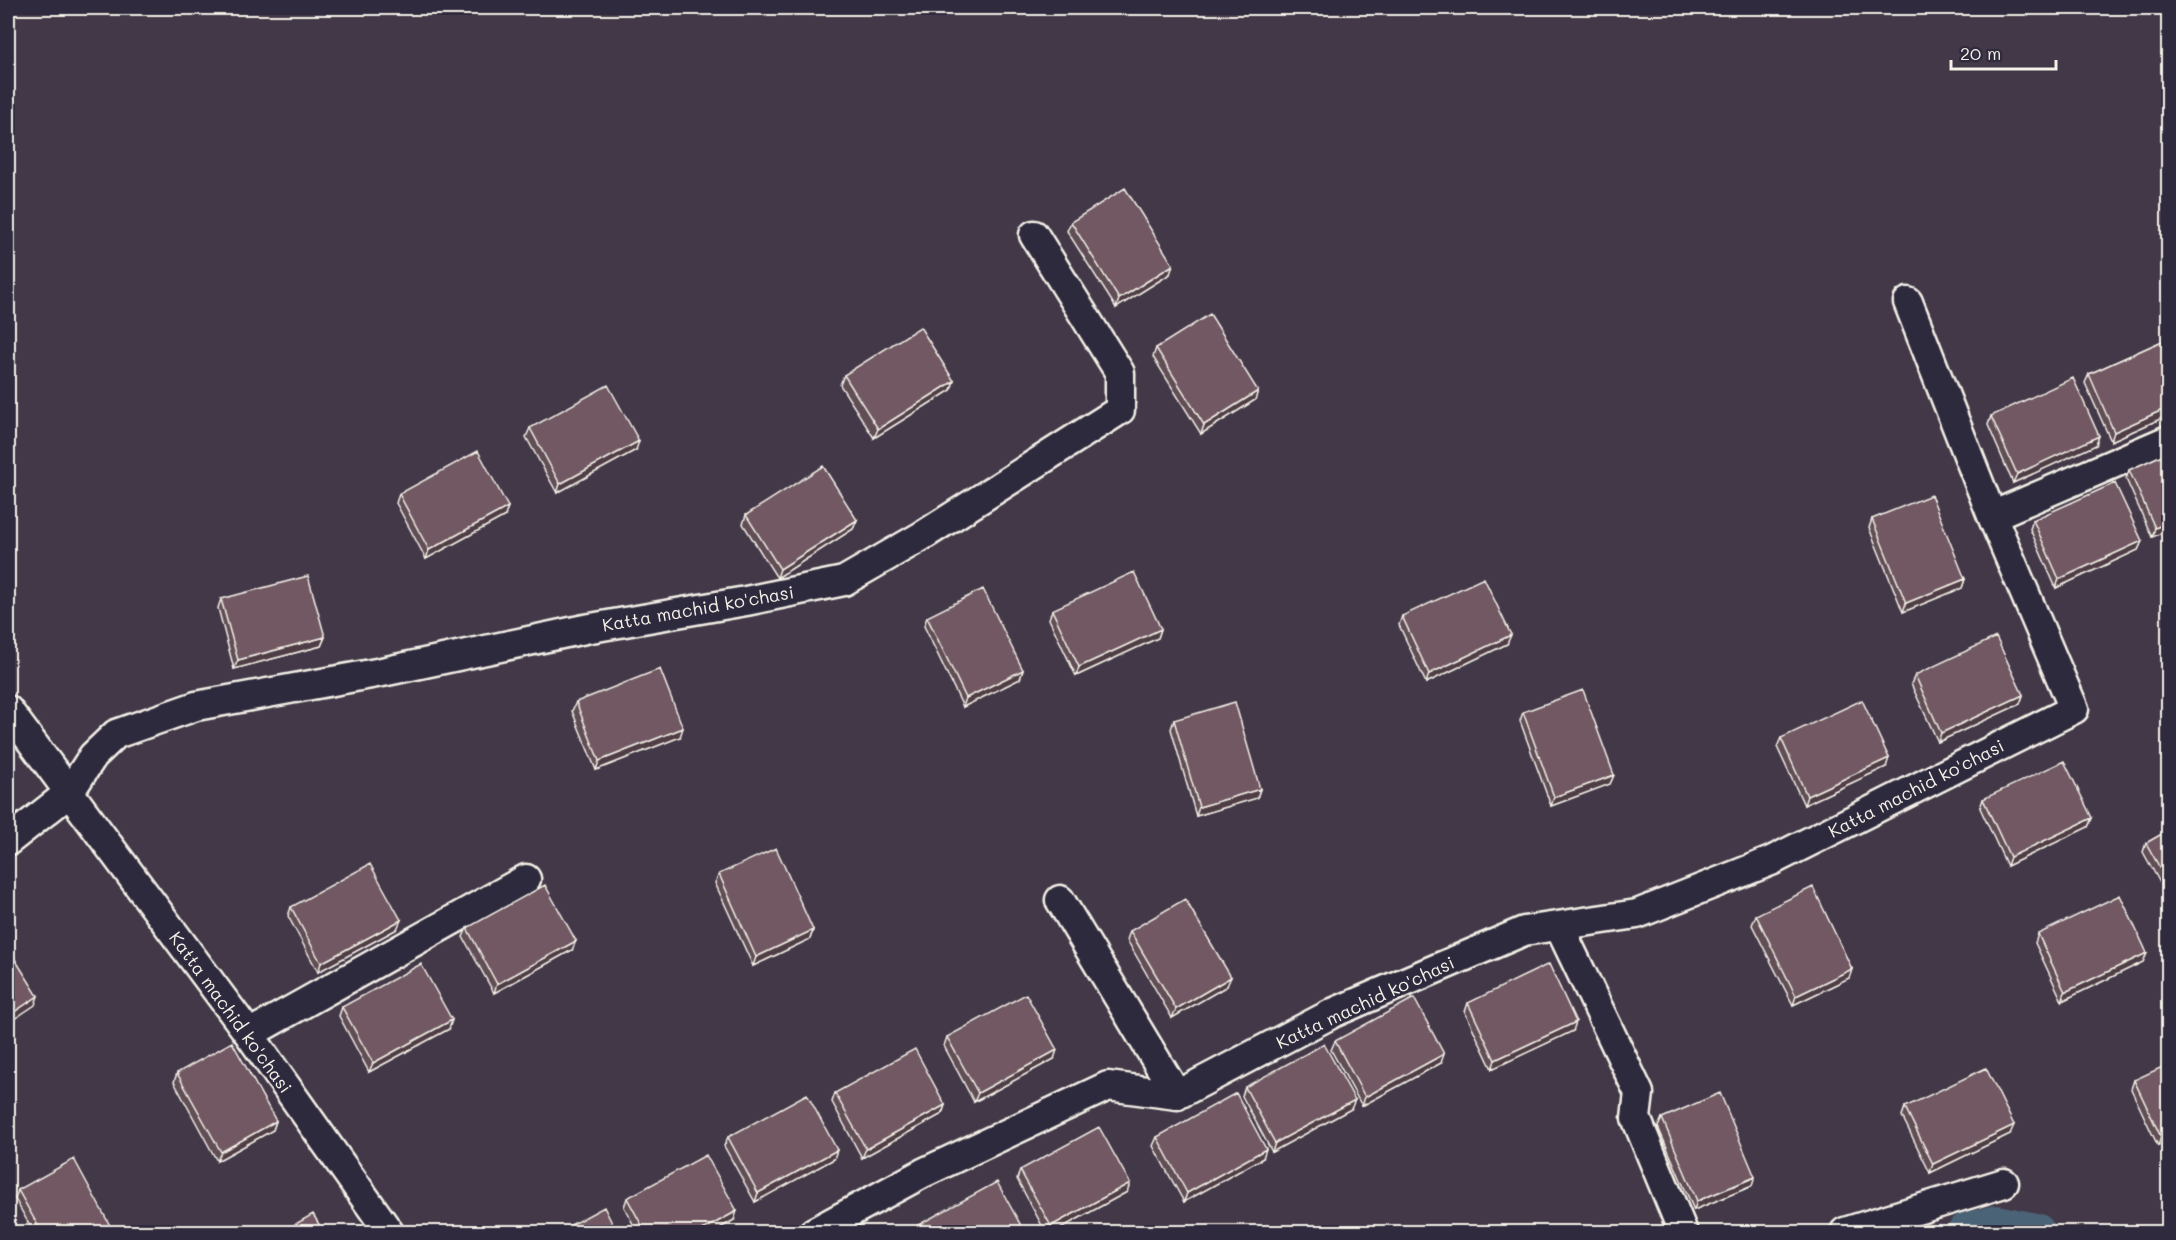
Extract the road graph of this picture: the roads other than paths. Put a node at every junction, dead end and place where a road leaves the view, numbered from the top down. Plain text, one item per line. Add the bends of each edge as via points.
1 (1034, 235) dead end
2 (1908, 302) dead end
3 (2169, 440) edge
4 (1992, 516) junction
5 (8, 710) edge
6 (69, 793) junction
7 (8, 841) edge
8 (526, 879) dead end
9 (1060, 900) dead end
10 (1558, 926) junction
11 (249, 1034) junction
12 (1177, 1095) junction
13 (2004, 1183) dead end
14 (389, 1233) edge
15 (814, 1233) edge
16 (1683, 1233) edge
17 (1845, 1233) edge

1 - 6 street, Katta machid ko'chasi via 1120,373 1120,410 922,536 844,581 196,706 116,734 93,756
2 - 4 street, Katta machid ko'chasi
3 - 4 street
4 - 10 street, Katta machid ko'chasi via 2074,709 1771,861 1637,914
5 - 6 street, Katta machid ko'chasi
6 - 7 street, Katta machid ko'chasi
6 - 11 street, Katta machid ko'chasi
8 - 11 street
9 - 12 street
10 - 12 street, Katta machid ko'chasi via 1524,931 1335,1012
10 - 16 street via 1639,1093 1636,1118
11 - 14 street, Katta machid ko'chasi
12 - 15 street via 1108,1086 923,1173
13 - 17 street

